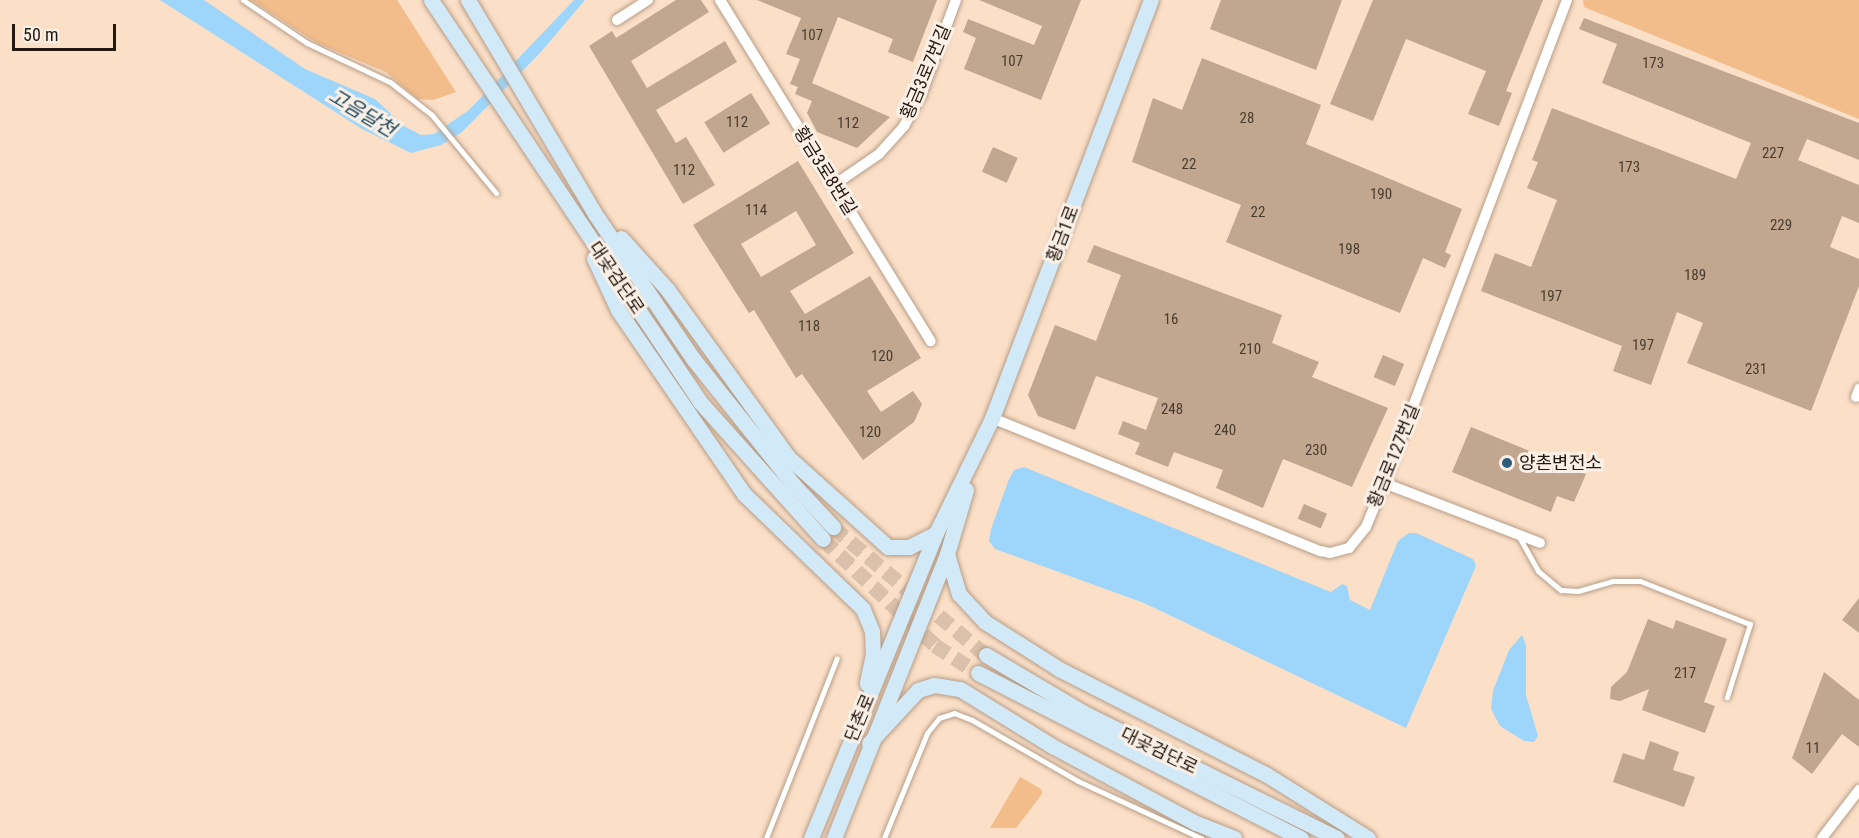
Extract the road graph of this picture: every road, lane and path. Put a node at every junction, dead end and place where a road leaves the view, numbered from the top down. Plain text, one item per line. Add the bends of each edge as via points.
1 (243, 0) edge
2 (431, 0) edge
3 (468, 0) edge
4 (648, 0) edge
5 (720, 0) edge
6 (956, 0) edge
7 (1151, 0) edge
8 (1567, 0) edge
9 (617, 20) dead end
10 (834, 185) junction
11 (496, 193) dead end
12 (586, 198) junction
13 (575, 218) junction
14 (931, 341) dead end
15 (992, 418) junction
16 (972, 467) junction
17 (1384, 483) junction
18 (833, 526) tunnel mouth
19 (936, 533) junction
20 (1517, 534) junction
21 (823, 539) tunnel mouth
22 (1540, 543) dead end
23 (947, 554) junction
24 (909, 598) joint
25 (924, 611) joint
26 (986, 655) tunnel mouth
27 (837, 658) dead end
28 (978, 673) tunnel mouth
29 (1726, 697) dead end
30 (858, 723) junction
31 (869, 742) junction
32 (1859, 790) edge
33 (1205, 835) edge
34 (765, 838) edge
35 (811, 838) edge
36 (834, 838) edge
37 (884, 838) edge
38 (1234, 838) edge
39 (1301, 838) edge
40 (1337, 838) edge
41 (1368, 838) edge
42 (1822, 838) edge

1 - 11 lane via 307,43 382,76 432,115
2 - 13 main road, 대곶검단로
3 - 12 main road, 대곶검단로
4 - 9 street
5 - 10 street, 황금3로8번길
6 - 10 street, 황금3로7번길 via 921,95 904,126 879,154
7 - 15 main road, 황금1로
8 - 17 street, 황금로127번길
10 - 14 street, 황금3로8번길
12 - 18 main road, 대곶검단로 via 694,360 793,484
12 - 19 main road via 667,289 788,457 888,547 909,547
13 - 21 main road, 대곶검단로 via 700,402
13 - 30 main road via 618,310 706,443 744,494 863,609 872,631 873,654
15 - 16 main road, 황금1로
15 - 17 street, 황금로127번길 via 1330,553 1349,548 1357,541
16 - 19 main road, 황금1로
16 - 23 main road, 황금1로
17 - 20 street
19 - 24 main road, 황금1로
20 - 22 street
20 - 29 lane via 1538,571 1561,590 1578,591 1612,581 1640,581 1750,624
23 - 25 main road, 황금1로
23 - 41 main road via 959,594 985,622 1059,669 1267,775
24 - 30 main road, 단촌로
25 - 31 main road, 단촌로
26 - 40 main road, 대곶검단로 via 1084,713
27 - 34 lane
28 - 39 main road, 대곶검단로
30 - 35 main road, 단촌로
31 - 33 main road via 918,690 934,685 960,689
31 - 36 main road, 단촌로
32 - 42 street
33 - 37 lane via 1078,781 954,713 939,718 927,733
33 - 38 main road

